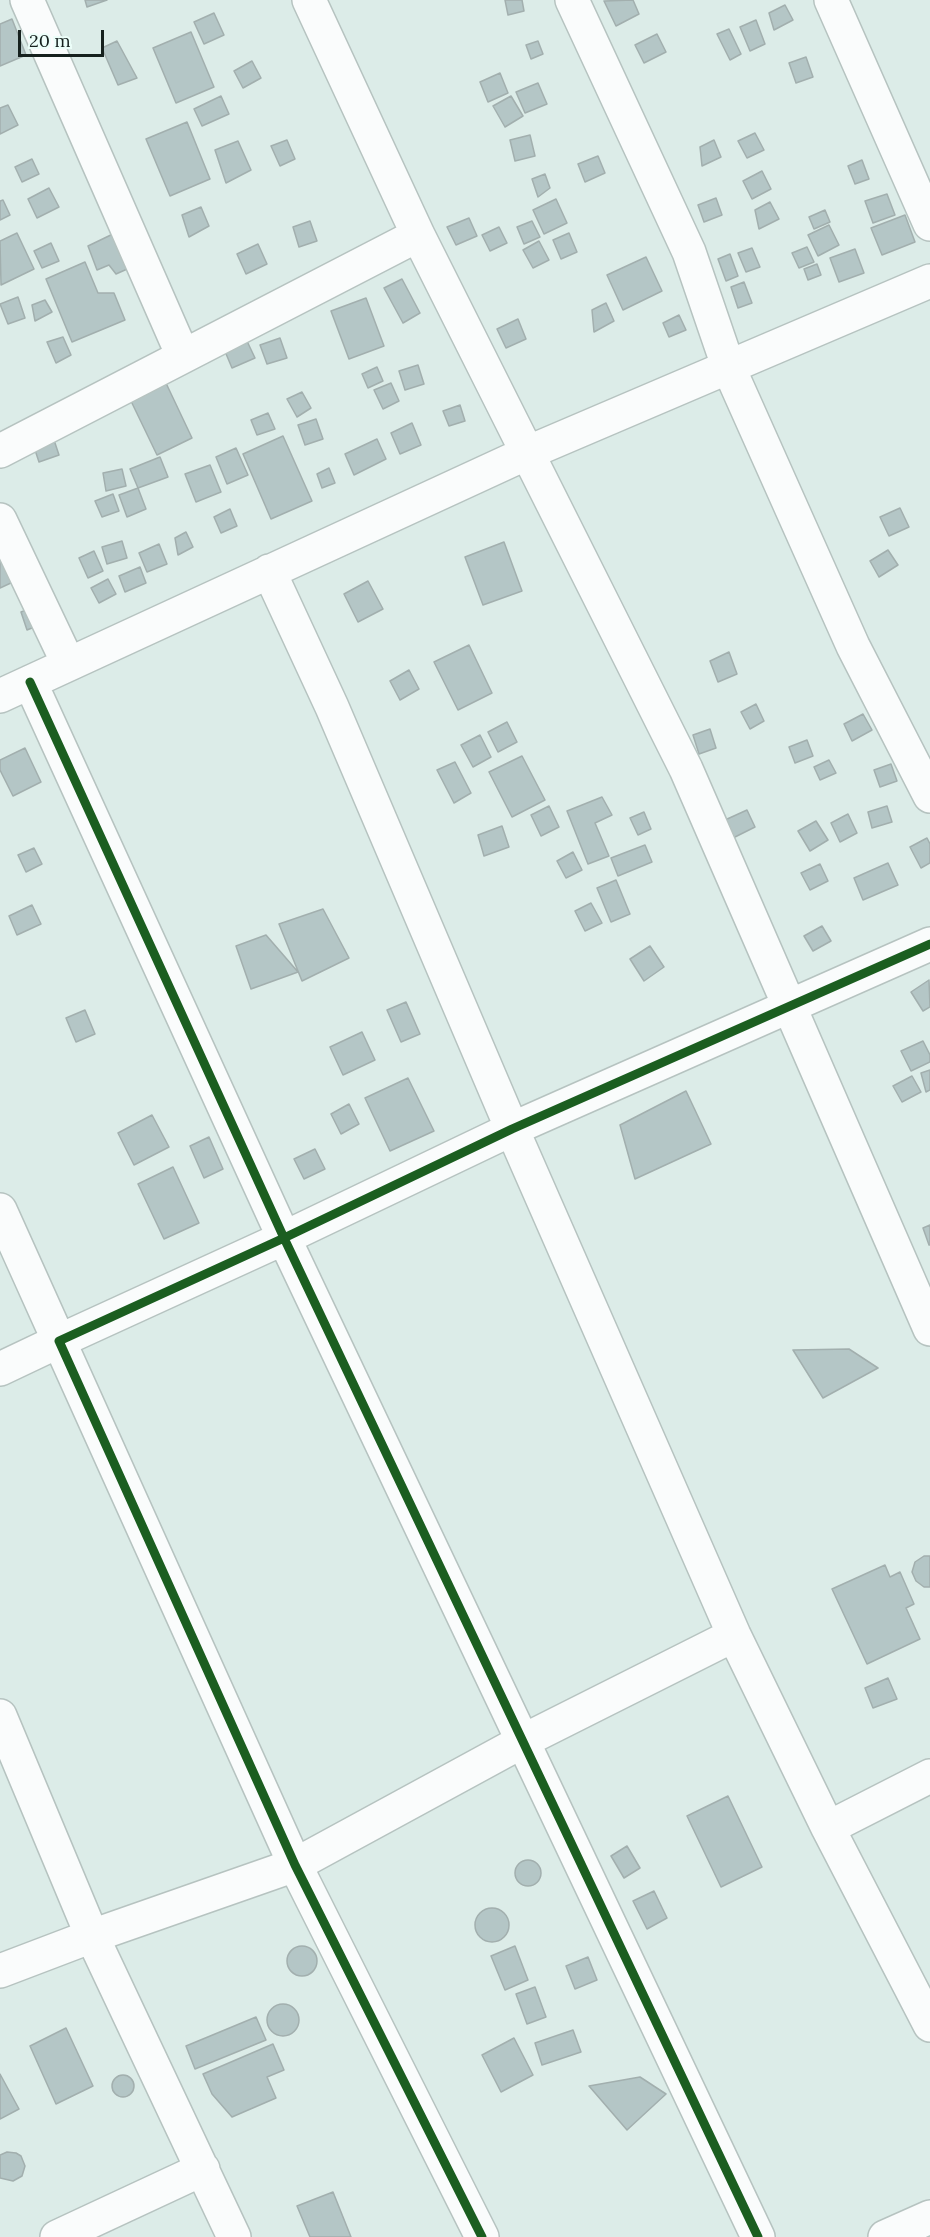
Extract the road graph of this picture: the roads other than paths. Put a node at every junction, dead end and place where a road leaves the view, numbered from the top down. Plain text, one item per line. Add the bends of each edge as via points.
1 (27, 0) edge
2 (309, 0) edge
3 (572, 0) edge
4 (831, 0) edge
5 (930, 224) edge
6 (418, 236) junction
7 (930, 281) edge
8 (183, 356) junction
9 (728, 366) junction
10 (0, 451) edge
11 (527, 453) junction
12 (0, 520) edge
13 (269, 571) junction
14 (68, 663) junction
15 (30, 682) junction
16 (0, 696) edge
17 (930, 796) edge
18 (930, 944) edge
19 (789, 1007) junction
20 (512, 1129) junction
21 (0, 1210) edge
22 (284, 1238) junction
23 (930, 1329) edge
24 (59, 1341) junction
25 (0, 1369) edge
26 (734, 1635) junction
27 (0, 1716) edge
28 (523, 1741) junction
29 (930, 1776) edge
30 (828, 1828) junction
31 (295, 1865) junction
32 (92, 1936) junction
33 (0, 1971) edge
34 (930, 2025) edge
35 (203, 2169) junction
36 (930, 2217) edge
37 (57, 2237) edge
38 (234, 2237) edge
39 (482, 2237) edge
40 (758, 2237) edge
41 (885, 2237) edge

1 - 8 street
2 - 6 street
3 - 9 street via 689,252
4 - 5 street
6 - 8 street
6 - 11 street
7 - 9 street
8 - 10 street
9 - 11 street
9 - 17 street via 853,646
11 - 13 street
11 - 19 street via 686,769
12 - 14 street
13 - 14 street
13 - 20 street via 336,717
14 - 15 street
15 - 16 street
15 - 22 street
18 - 19 street
19 - 20 street
19 - 23 street
20 - 22 street
20 - 26 street
21 - 24 street
22 - 24 street
22 - 28 street
24 - 25 street
24 - 31 street
26 - 28 street
26 - 30 street
27 - 32 street
28 - 31 street
28 - 40 street
29 - 30 street
30 - 34 street
31 - 32 street
31 - 39 street
32 - 33 street
32 - 35 street
35 - 37 street
35 - 38 street
36 - 41 street

